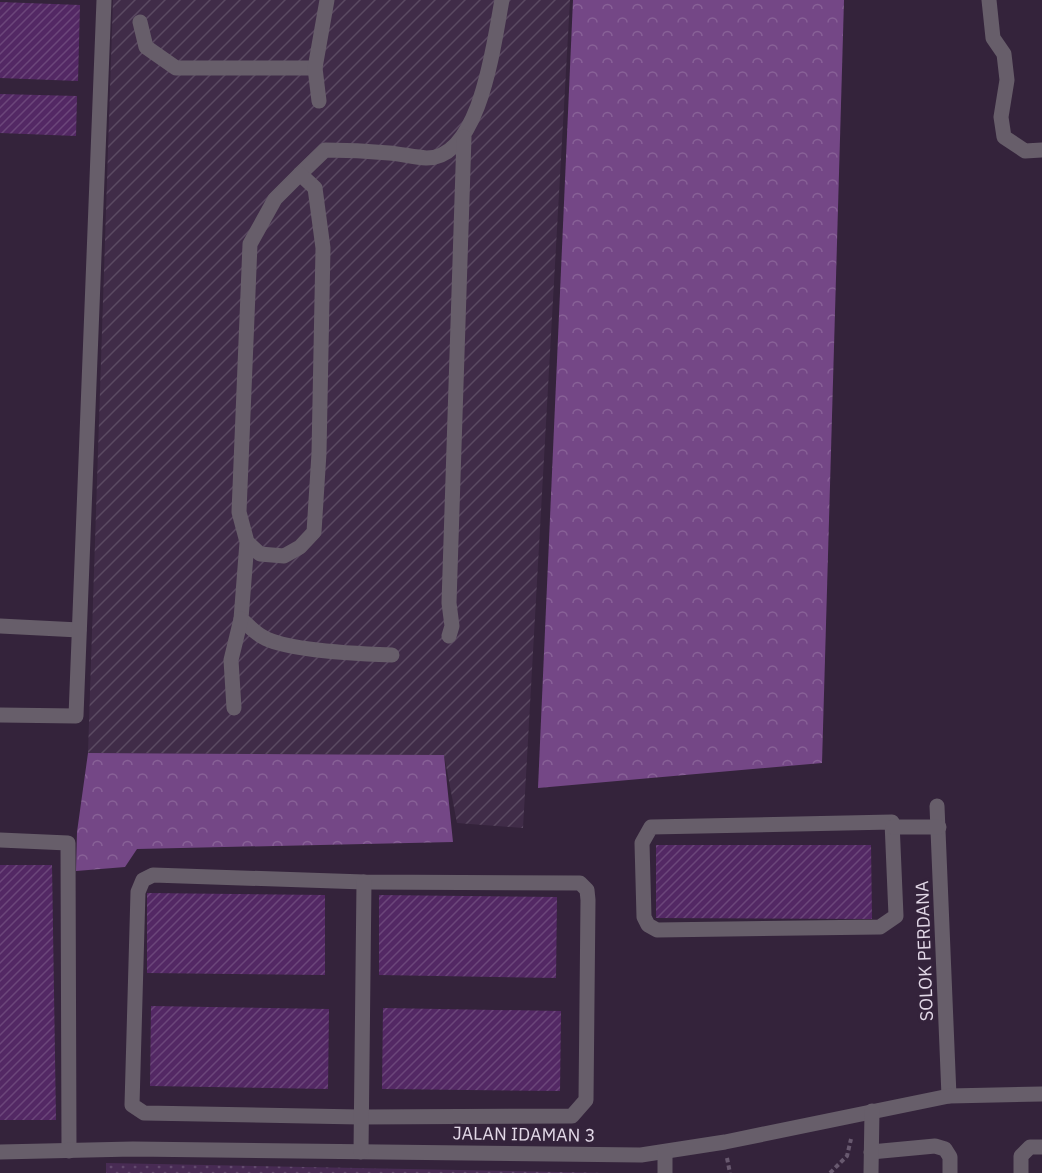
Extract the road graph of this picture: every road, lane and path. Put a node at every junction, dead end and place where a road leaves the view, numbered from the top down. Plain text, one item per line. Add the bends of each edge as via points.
1 (104, 0) edge
2 (327, 0) edge
3 (502, 0) edge
4 (989, 0) edge
5 (140, 22) dead end
6 (315, 68) junction
7 (319, 101) dead end
8 (464, 137) junction
9 (1042, 150) edge
10 (300, 174) junction
11 (247, 542) junction
12 (241, 620) junction
13 (0, 626) edge
14 (79, 630) junction
15 (449, 636) dead end
16 (392, 655) dead end
17 (234, 708) dead end
18 (0, 715) edge
19 (937, 806) dead end
20 (892, 827) junction
21 (939, 827) junction
22 (0, 840) edge
23 (364, 882) junction
24 (1042, 1094) edge
25 (949, 1096) junction
26 (865, 1112) junction
27 (360, 1117) junction
28 (1042, 1147) edge
29 (69, 1151) junction
30 (0, 1152) edge
31 (361, 1152) junction
32 (871, 1152) junction
33 (665, 1153) junction
34 (665, 1173) edge
35 (830, 1173) edge
36 (871, 1173) edge
37 (950, 1173) edge
38 (1021, 1173) edge

1 - 14 street
2 - 6 street
3 - 8 street via 489,67
4 - 9 street via 993,38 1004,54 1007,80 1001,117 1004,137 1025,151
5 - 6 street via 146,47 176,68
6 - 7 street
8 - 10 street via 447,153 427,158 325,150
8 - 15 street
10 - 11 street via 274,199 250,244 239,512
10 - 11 street via 315,188 323,248 314,532 284,556 260,554
11 - 12 street
12 - 16 street via 263,638 289,645 348,654
12 - 17 street via 231,660
13 - 14 street
14 - 18 street via 76,716
19 - 21 street, SOLOK PERDANA
20 - 20 street via 896,916 880,927 657,930 644,917 642,843 651,827 892,822
20 - 21 street
21 - 25 street, SOLOK PERDANA
22 - 29 street via 68,843
23 - 27 street
23 - 27 street via 580,883 587,890 588,900 586,1100 572,1116
23 - 27 street via 153,875 143,880 138,892 132,1105 144,1113
24 - 25 street, JALAN IDAMAN 3
25 - 26 street, JALAN IDAMAN 3
26 - 32 street
26 - 33 street, JALAN IDAMAN 3
26 - 35 path via 847,1156
27 - 31 street
28 - 38 street via 1030,1147 1021,1156
29 - 30 street, JALAN IDAMAN 3
29 - 31 street, JALAN IDAMAN 3
31 - 33 street, JALAN IDAMAN 3
32 - 36 street
32 - 37 street via 935,1146 945,1149 950,1157
33 - 34 street

